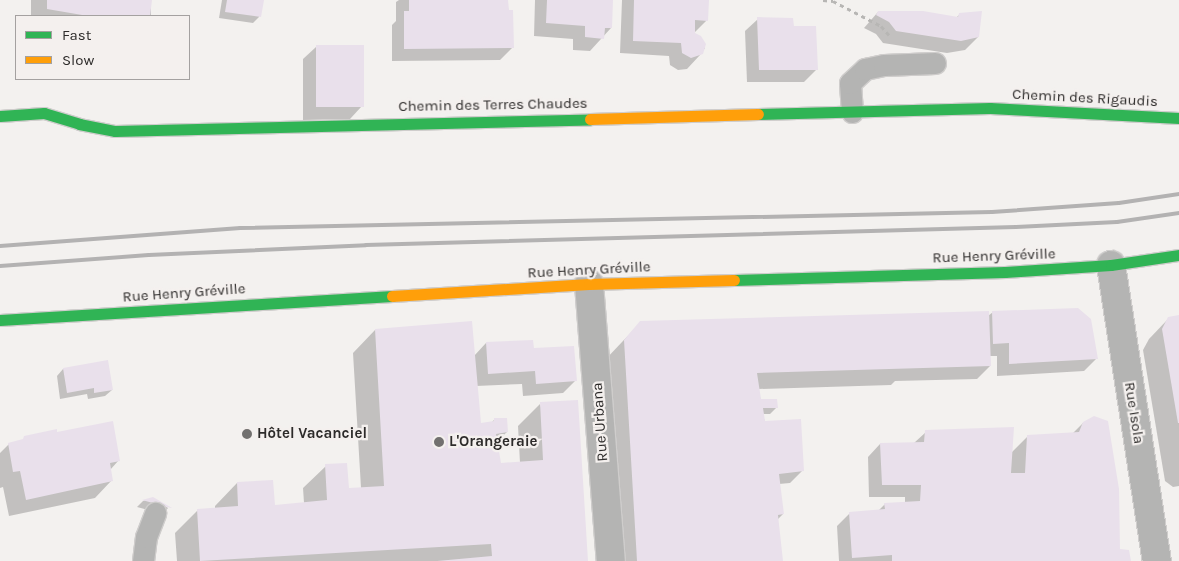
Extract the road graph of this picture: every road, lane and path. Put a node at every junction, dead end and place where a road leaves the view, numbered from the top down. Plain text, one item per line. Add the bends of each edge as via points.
1 (823, 0) edge
2 (893, 39) dead end
3 (935, 63) dead end
4 (990, 108) joint
5 (852, 112) junction
6 (0, 116) edge
7 (1179, 118) edge
8 (1179, 255) edge
9 (1111, 265) junction
10 (590, 284) junction
11 (0, 320) edge
12 (155, 513) dead end
13 (143, 561) edge
14 (611, 561) edge
15 (1157, 561) edge

1 - 2 path via 881,26
3 - 5 lane via 865,69 850,83
4 - 5 street, Chemin des Terres Chaudes
4 - 7 street, Chemin des Rigaudis
5 - 6 street, Chemin des Terres Chaudes via 115,131 44,113
8 - 9 street, Rue Henry Gréville
9 - 10 street, Rue Henry Gréville via 1005,272
9 - 15 street, Rue Isola
10 - 11 street, Rue Henry Gréville
10 - 14 street, Rue Urbana
12 - 13 lane via 146,537

